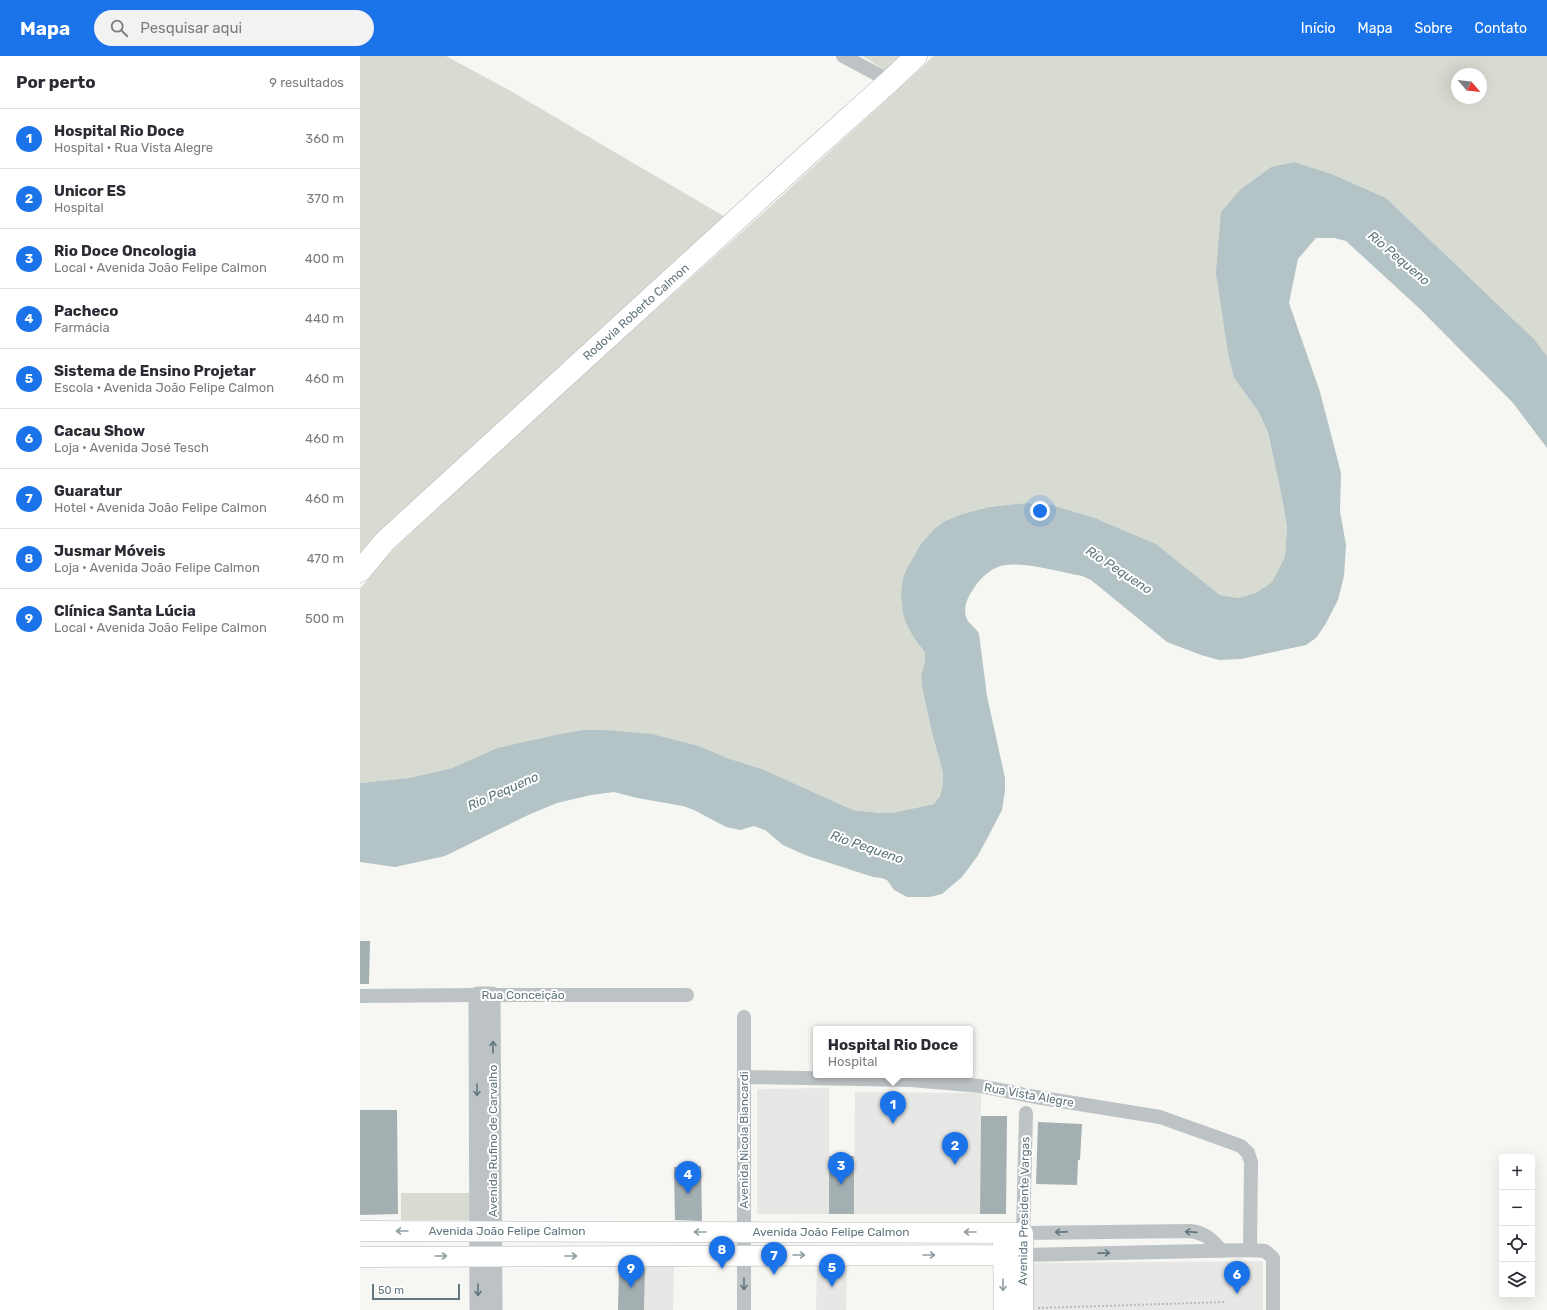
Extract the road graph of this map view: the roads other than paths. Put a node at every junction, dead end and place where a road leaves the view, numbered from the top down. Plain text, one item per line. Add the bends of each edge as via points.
1 (842, 56) edge
2 (916, 56) edge
3 (890, 81) junction
4 (360, 571) edge
5 (485, 995) junction
6 (687, 995) dead end
7 (360, 996) edge
8 (744, 1017) dead end
9 (744, 1077) junction
10 (1026, 1113) dead end
11 (360, 1231) edge
12 (486, 1231) junction
13 (744, 1232) junction
14 (1003, 1232) junction
15 (1023, 1233) junction
16 (1250, 1250) junction
17 (1222, 1251) junction
18 (744, 1255) junction
19 (1003, 1255) junction
20 (1023, 1255) junction
21 (360, 1256) edge
22 (486, 1256) junction
23 (478, 1310) edge
24 (494, 1310) edge
25 (744, 1310) edge
26 (1017, 1310) edge
27 (1273, 1310) edge

1 - 3 street
2 - 3 main road, Rodovia Roberto Calmon
3 - 4 main road, Rodovia Roberto Calmon via 384,542
5 - 6 street, Rua Conceição
5 - 7 street, Rua Conceição
5 - 12 street, Avenida Rufino de Carvalho
8 - 9 street, Avenida Nicola Biancardi
9 - 13 street, Avenida Nicola Biancardi
9 - 16 street, Rua Vista Alegre via 911,1080 980,1086 1160,1117 1241,1146 1248,1153 1251,1162
10 - 15 street, Avenida Presidente Vargas
12 -> 11 main road, Avenida João Felipe Calmon
13 -> 12 main road, Avenida João Felipe Calmon
12 - 22 street, Avenida Rufino de Carvalho
14 -> 13 main road, Avenida João Felipe Calmon
13 - 18 street, Avenida Nicola Biancardi
14 - 15 main road, Avenida João Felipe Calmon
14 - 19 main road, Avenida Presidente Vargas
17 -> 15 street, Avenida João Felipe Calmon via 1210,1238 1191,1231
15 - 20 main road, Avenida Presidente Vargas
16 - 17 street, Avenida João Felipe Calmon
16 - 27 street, Avenida João Felipe Calmon via 1266,1251 1273,1258
20 -> 17 street, Avenida João Felipe Calmon
18 -> 19 main road, Avenida João Felipe Calmon
22 -> 18 main road, Avenida João Felipe Calmon
18 -> 25 street, Avenida Nicola Biancardi
19 - 20 main road, Avenida João Felipe Calmon
19 -> 26 main road, Avenida Presidente Vargas
20 - 26 main road, Avenida Presidente Vargas
21 -> 22 main road, Avenida João Felipe Calmon
22 -> 23 street, Avenida Rufino de Carvalho
22 - 24 street, Avenida Rufino de Carvalho

